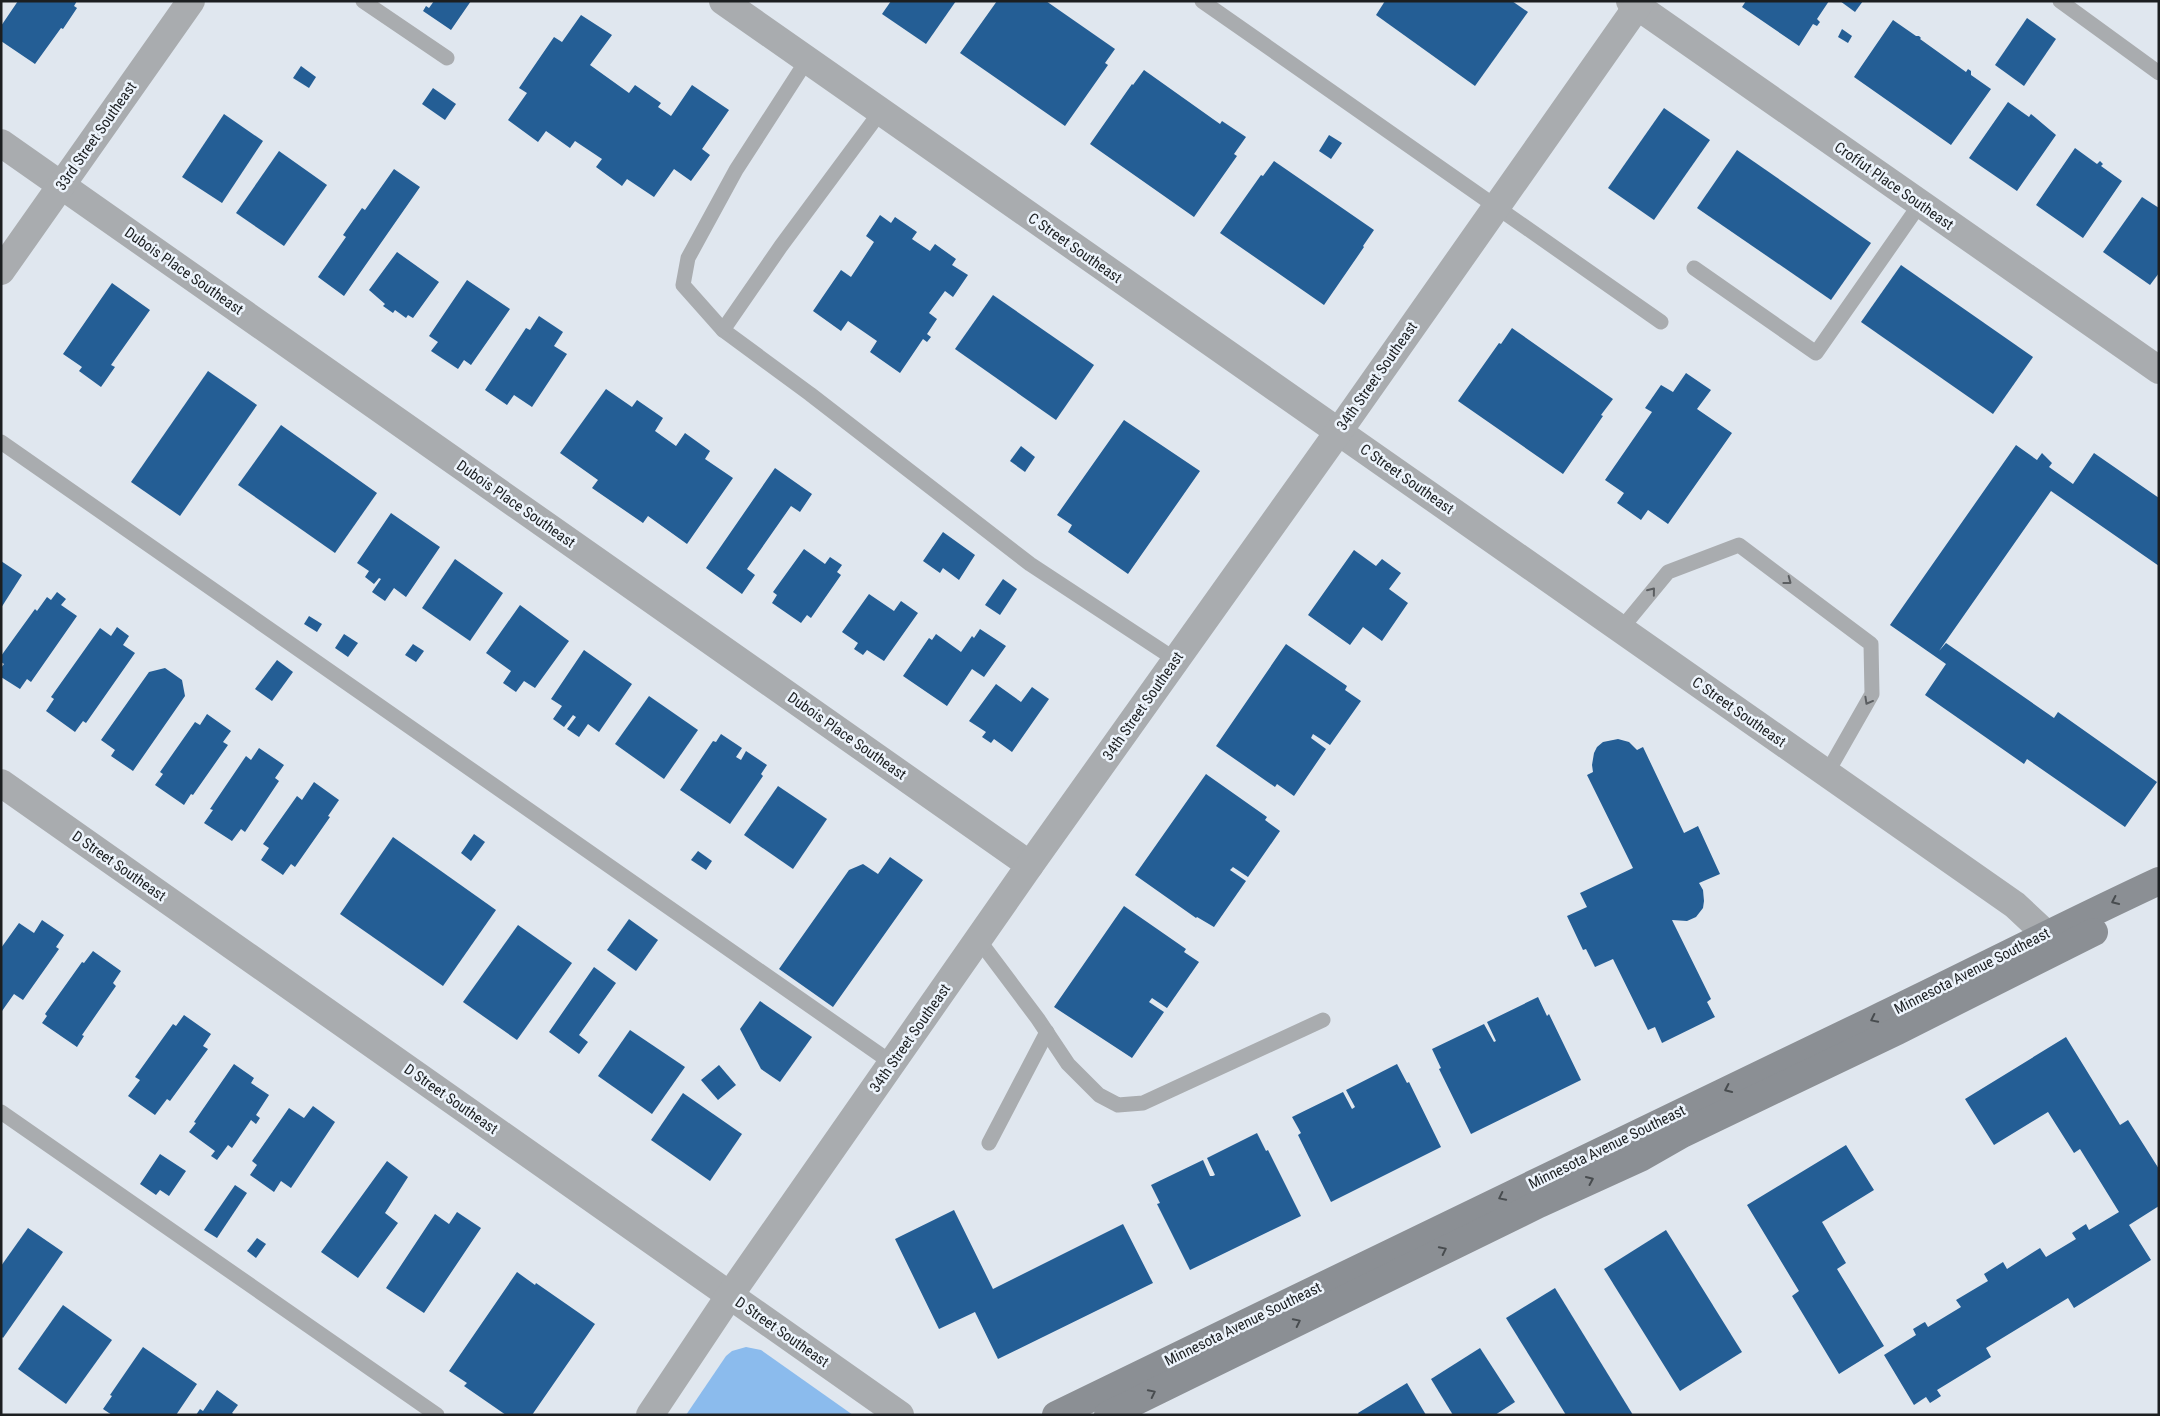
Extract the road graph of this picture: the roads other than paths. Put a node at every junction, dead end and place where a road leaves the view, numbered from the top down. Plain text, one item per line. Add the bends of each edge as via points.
1 (191, 1) edge
2 (363, 1) edge
3 (723, 1) edge
4 (1202, 1) edge
5 (2060, 1) edge
6 (1636, 3) edge
7 (447, 58) dead end
8 (806, 60) junction
9 (2159, 73) edge
10 (880, 111) junction
11 (1, 142) edge
12 (61, 185) junction
13 (1920, 204) junction
14 (1494, 207) junction
15 (1694, 268) dead end
16 (1, 271) edge
17 (1661, 322) dead end
18 (723, 330) junction
19 (2159, 370) edge
20 (1339, 431) junction
21 (1, 442) edge
22 (1621, 629) junction
23 (1176, 660) junction
24 (1827, 773) junction
25 (1, 783) edge
26 (1030, 865) junction
27 (2159, 881) edge
28 (2159, 900) edge
29 (978, 939) junction
30 (2054, 941) junction
31 (1323, 1020) dead end
32 (1047, 1032) junction
33 (892, 1063) junction
34 (1, 1112) edge
35 (989, 1143) dead end
36 (730, 1296) junction
37 (437, 1415) edge
38 (650, 1415) edge
39 (900, 1415) edge
40 (1056, 1415) edge
41 (1108, 1415) edge

1 - 12 street, 33rd Street Southeast
2 - 7 lane
3 - 8 street, C Street Southeast
4 - 14 lane
5 - 9 lane
6 - 13 street, Croffut Place Southeast
6 - 14 street, 34th Street Southeast
8 - 10 street, C Street Southeast
8 - 18 lane via 736,170 688,258 683,285
10 - 18 lane
10 - 20 street, C Street Southeast
11 - 12 street, Dubois Place Southeast
12 - 16 street, 33rd Street Southeast
12 - 26 street, Dubois Place Southeast
13 - 15 lane via 1816,353
13 - 19 street, Croffut Place Southeast
14 - 17 lane
14 - 20 street, 34th Street Southeast
18 - 23 lane via 1030,564
20 - 22 street, C Street Southeast
20 - 23 street, 34th Street Southeast
21 - 33 lane
22 - 24 street, C Street Southeast
22 -> 24 lane via 1668,572 1739,545 1871,644 1872,694
23 - 26 street, 34th Street Southeast
24 - 30 street, C Street Southeast via 2015,905
25 - 36 street, D Street Southeast
26 - 29 street, 34th Street Southeast
27 -> 30 main road, Minnesota Avenue Southeast
28 - 30 main road, Minnesota Avenue Southeast
29 - 32 lane
29 - 33 street, 34th Street Southeast
30 -> 40 main road, Minnesota Avenue Southeast via 1926,995 1635,1133
41 -> 30 main road, Minnesota Avenue Southeast via 1897,1031
31 - 32 lane via 1143,1103 1118,1105 1099,1095 1068,1064
32 - 35 lane
33 - 36 street, 34th Street Southeast
34 - 37 lane
36 - 38 street, 34th Street Southeast
36 - 39 street, D Street Southeast

